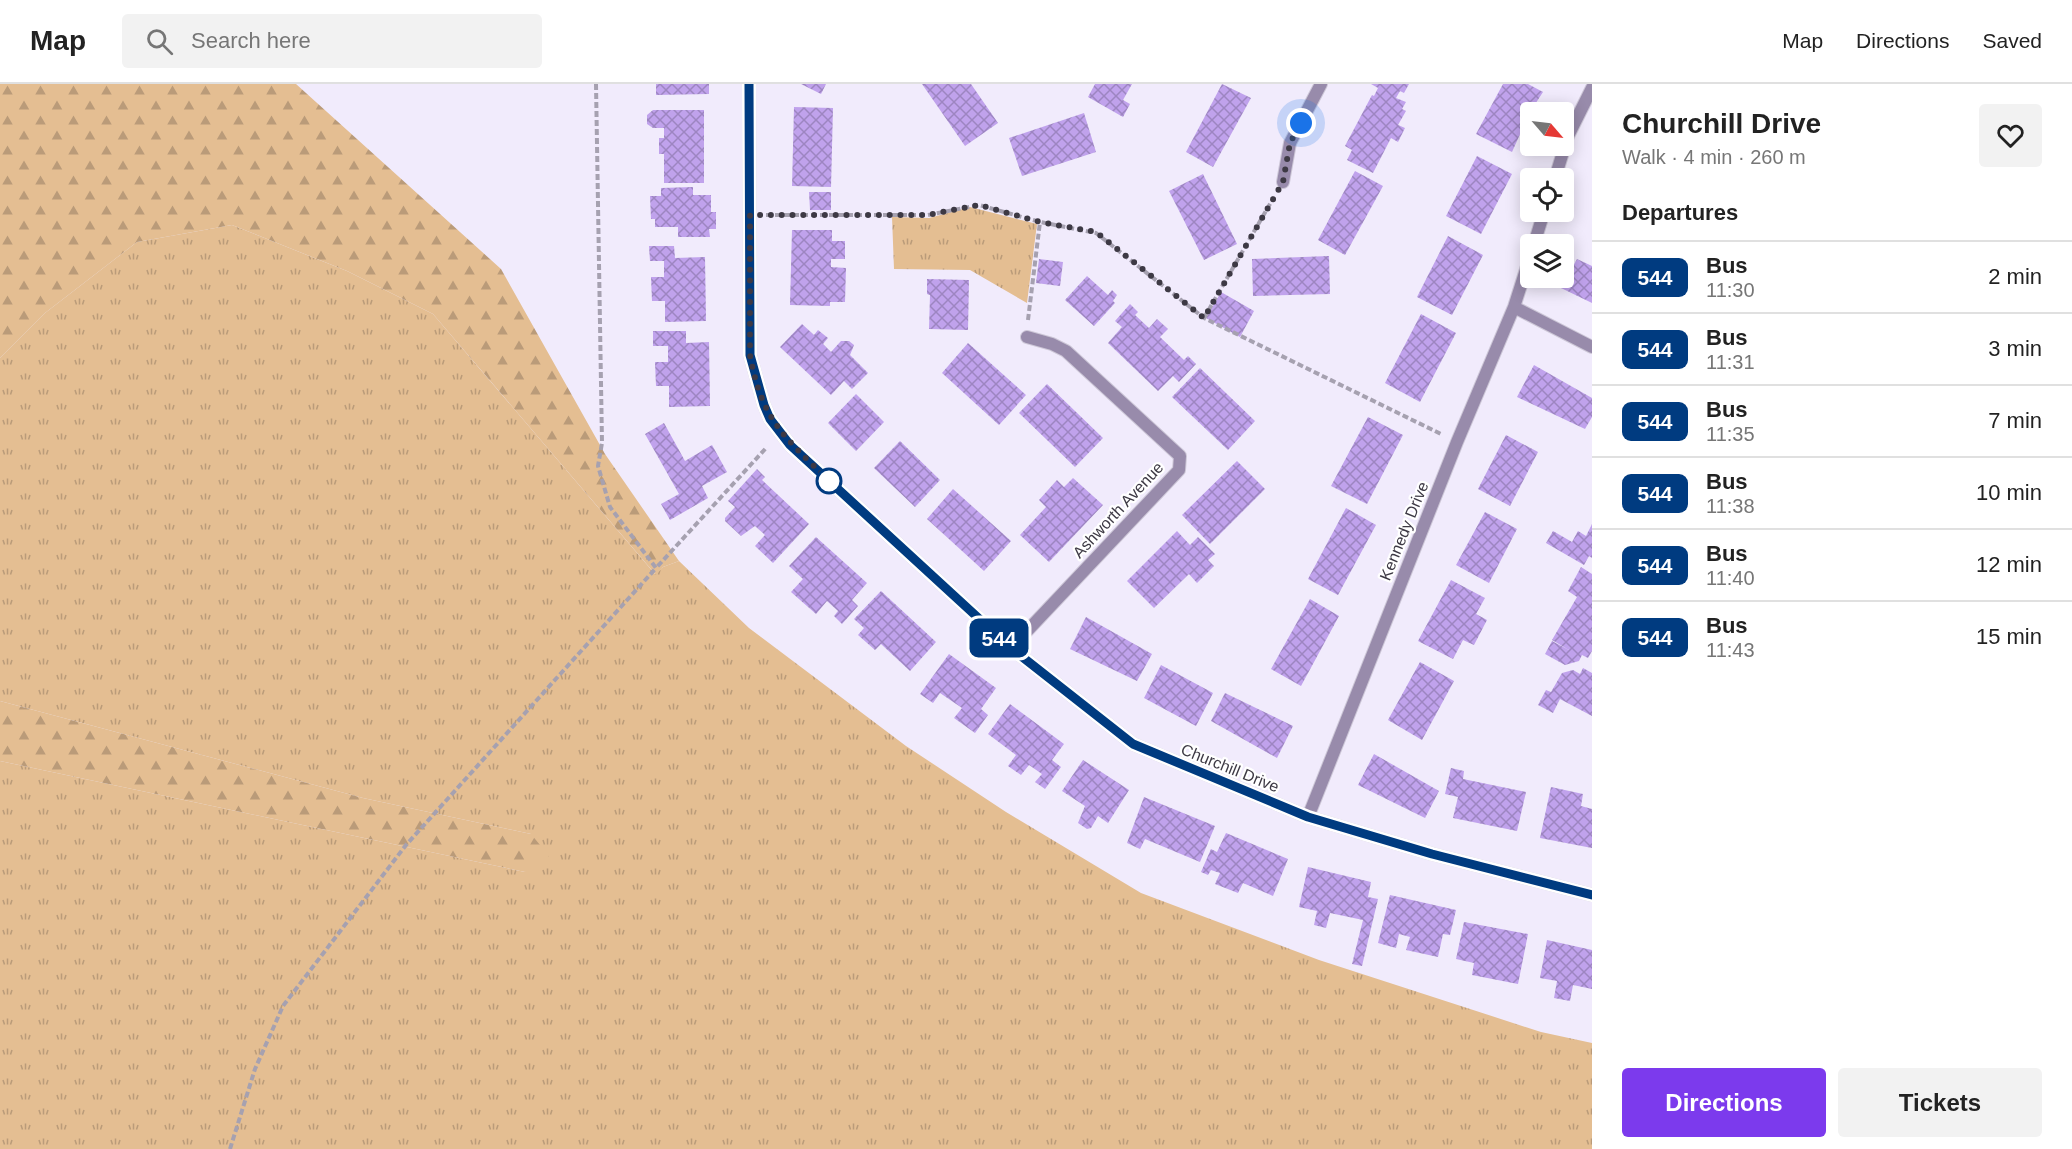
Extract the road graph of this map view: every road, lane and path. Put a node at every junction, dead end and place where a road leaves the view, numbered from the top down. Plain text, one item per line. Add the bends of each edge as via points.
1 (596, 84) edge
2 (749, 84) edge
3 (1321, 84) edge
4 (1592, 88) edge
5 (1558, 168) edge
6 (1283, 182) joint
7 (750, 215) junction
8 (1040, 222) junction
9 (1521, 288) edge
10 (1515, 307) junction
11 (1204, 318) junction
12 (1027, 338) joint
13 (1592, 347) edge
14 (780, 433) junction
15 (1456, 442) junction
16 (656, 568) junction
17 (1011, 648) junction
18 (1308, 817) junction
19 (1592, 895) edge
20 (230, 1149) edge

1 - 16 path via 602,442 598,466 610,507
2 - 7 street, Churchill Drive
3 - 6 street via 1290,143
4 - 5 street via 1568,136
6 - 11 path
7 - 8 path via 927,215 979,205
7 - 14 street, Churchill Drive via 750,355 764,405
8 - 11 path via 1096,232
8 - 12 path
9 - 10 street, Kennedy Drive
10 - 13 street
10 - 15 street, Kennedy Drive
11 - 15 path
12 - 17 street, Ashworth Avenue via 1065,351 1180,456 1181,463 1179,470
14 - 16 path
14 - 17 street, Churchill Drive
15 - 18 street, Kennedy Drive
16 - 20 path via 406,846 283,1006 255,1069
17 - 18 street, Churchill Drive via 1133,744
18 - 19 street, Churchill Drive

